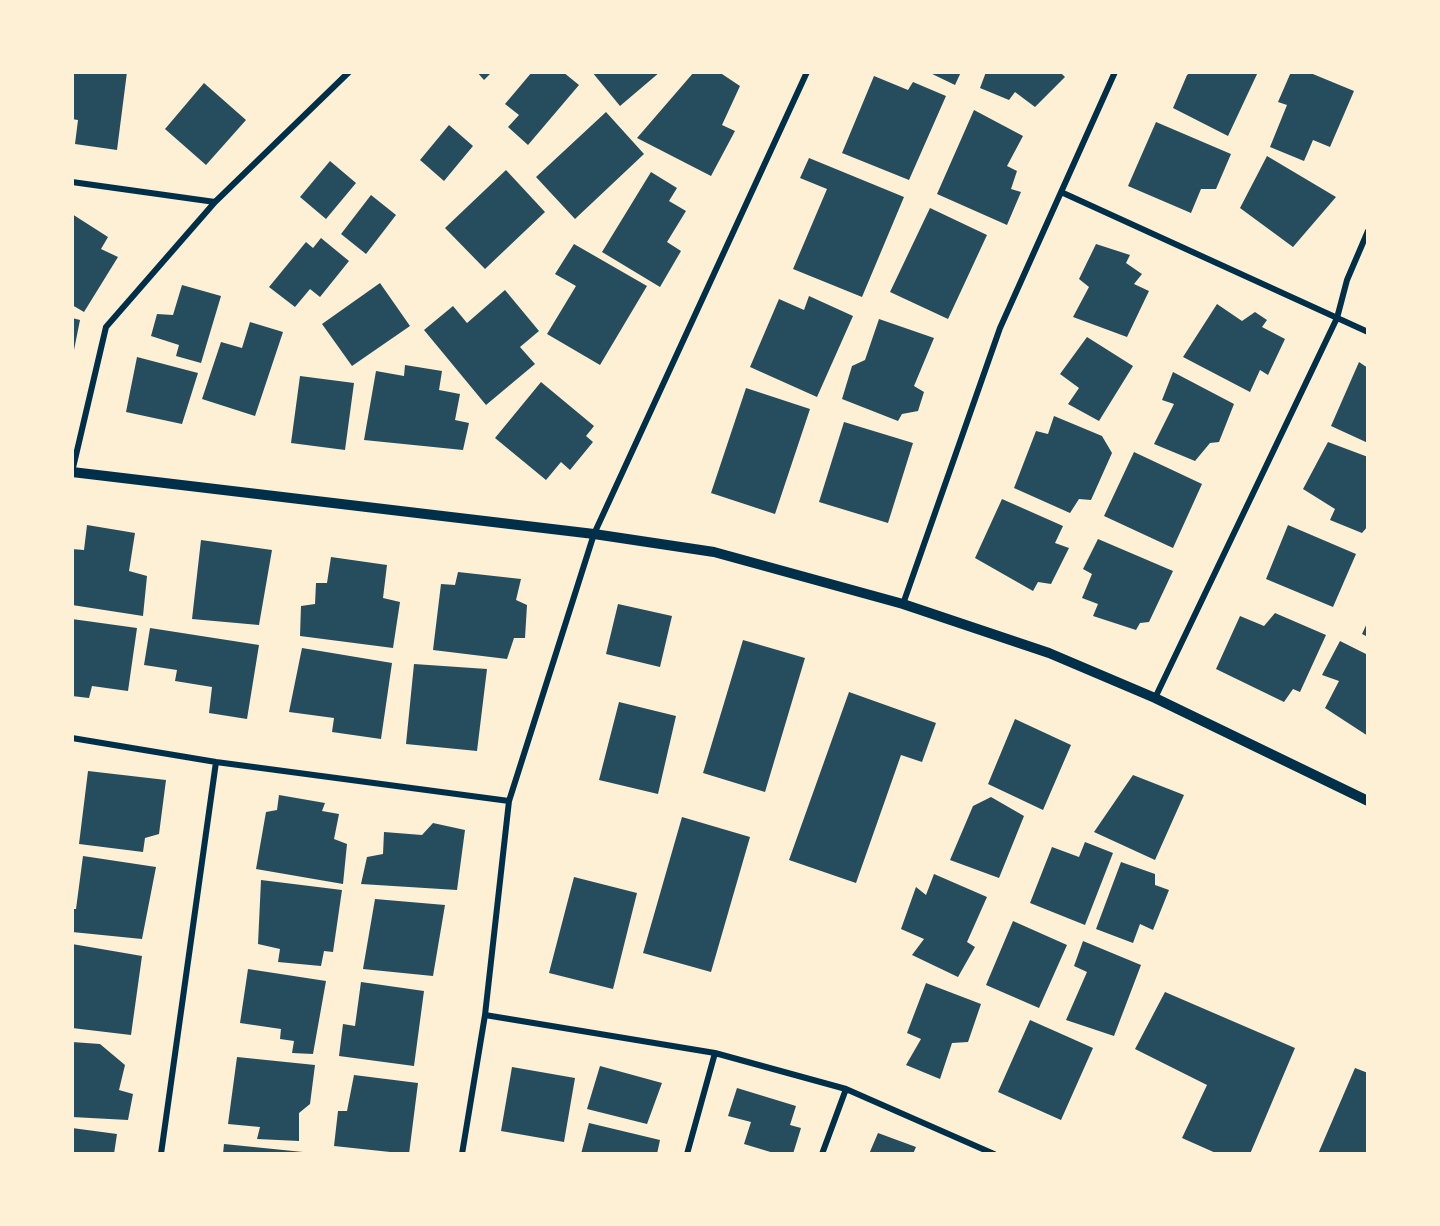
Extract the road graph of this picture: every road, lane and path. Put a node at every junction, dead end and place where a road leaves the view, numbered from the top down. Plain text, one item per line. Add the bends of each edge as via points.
1 (349, 72) edge
2 (807, 72) edge
3 (1115, 72) edge
4 (72, 182) edge
5 (1061, 192) junction
6 (215, 202) junction
7 (1368, 231) edge
8 (1337, 318) junction
9 (1368, 332) edge
10 (72, 472) edge
11 (594, 534) junction
12 (903, 604) junction
13 (1155, 698) junction
14 (72, 738) edge
15 (216, 762) junction
16 (509, 801) junction
17 (1368, 801) edge
18 (485, 1014) junction
19 (715, 1053) junction
20 (846, 1089) junction
21 (161, 1154) edge
22 (462, 1154) edge
23 (687, 1154) edge
24 (822, 1154) edge
25 (994, 1154) edge

1 - 6 street
2 - 11 street
3 - 5 street
4 - 6 street
5 - 8 street
5 - 12 street via 1000,328
6 - 10 street via 106,327
7 - 8 street via 1347,280
8 - 9 street
8 - 13 street
10 - 11 street
11 - 12 street via 714,552
11 - 16 street
12 - 13 street via 1050,653
13 - 17 street
14 - 15 street
15 - 16 street
15 - 21 street
16 - 18 street
18 - 19 street
18 - 22 street
19 - 20 street
19 - 23 street
20 - 24 street
20 - 25 street

